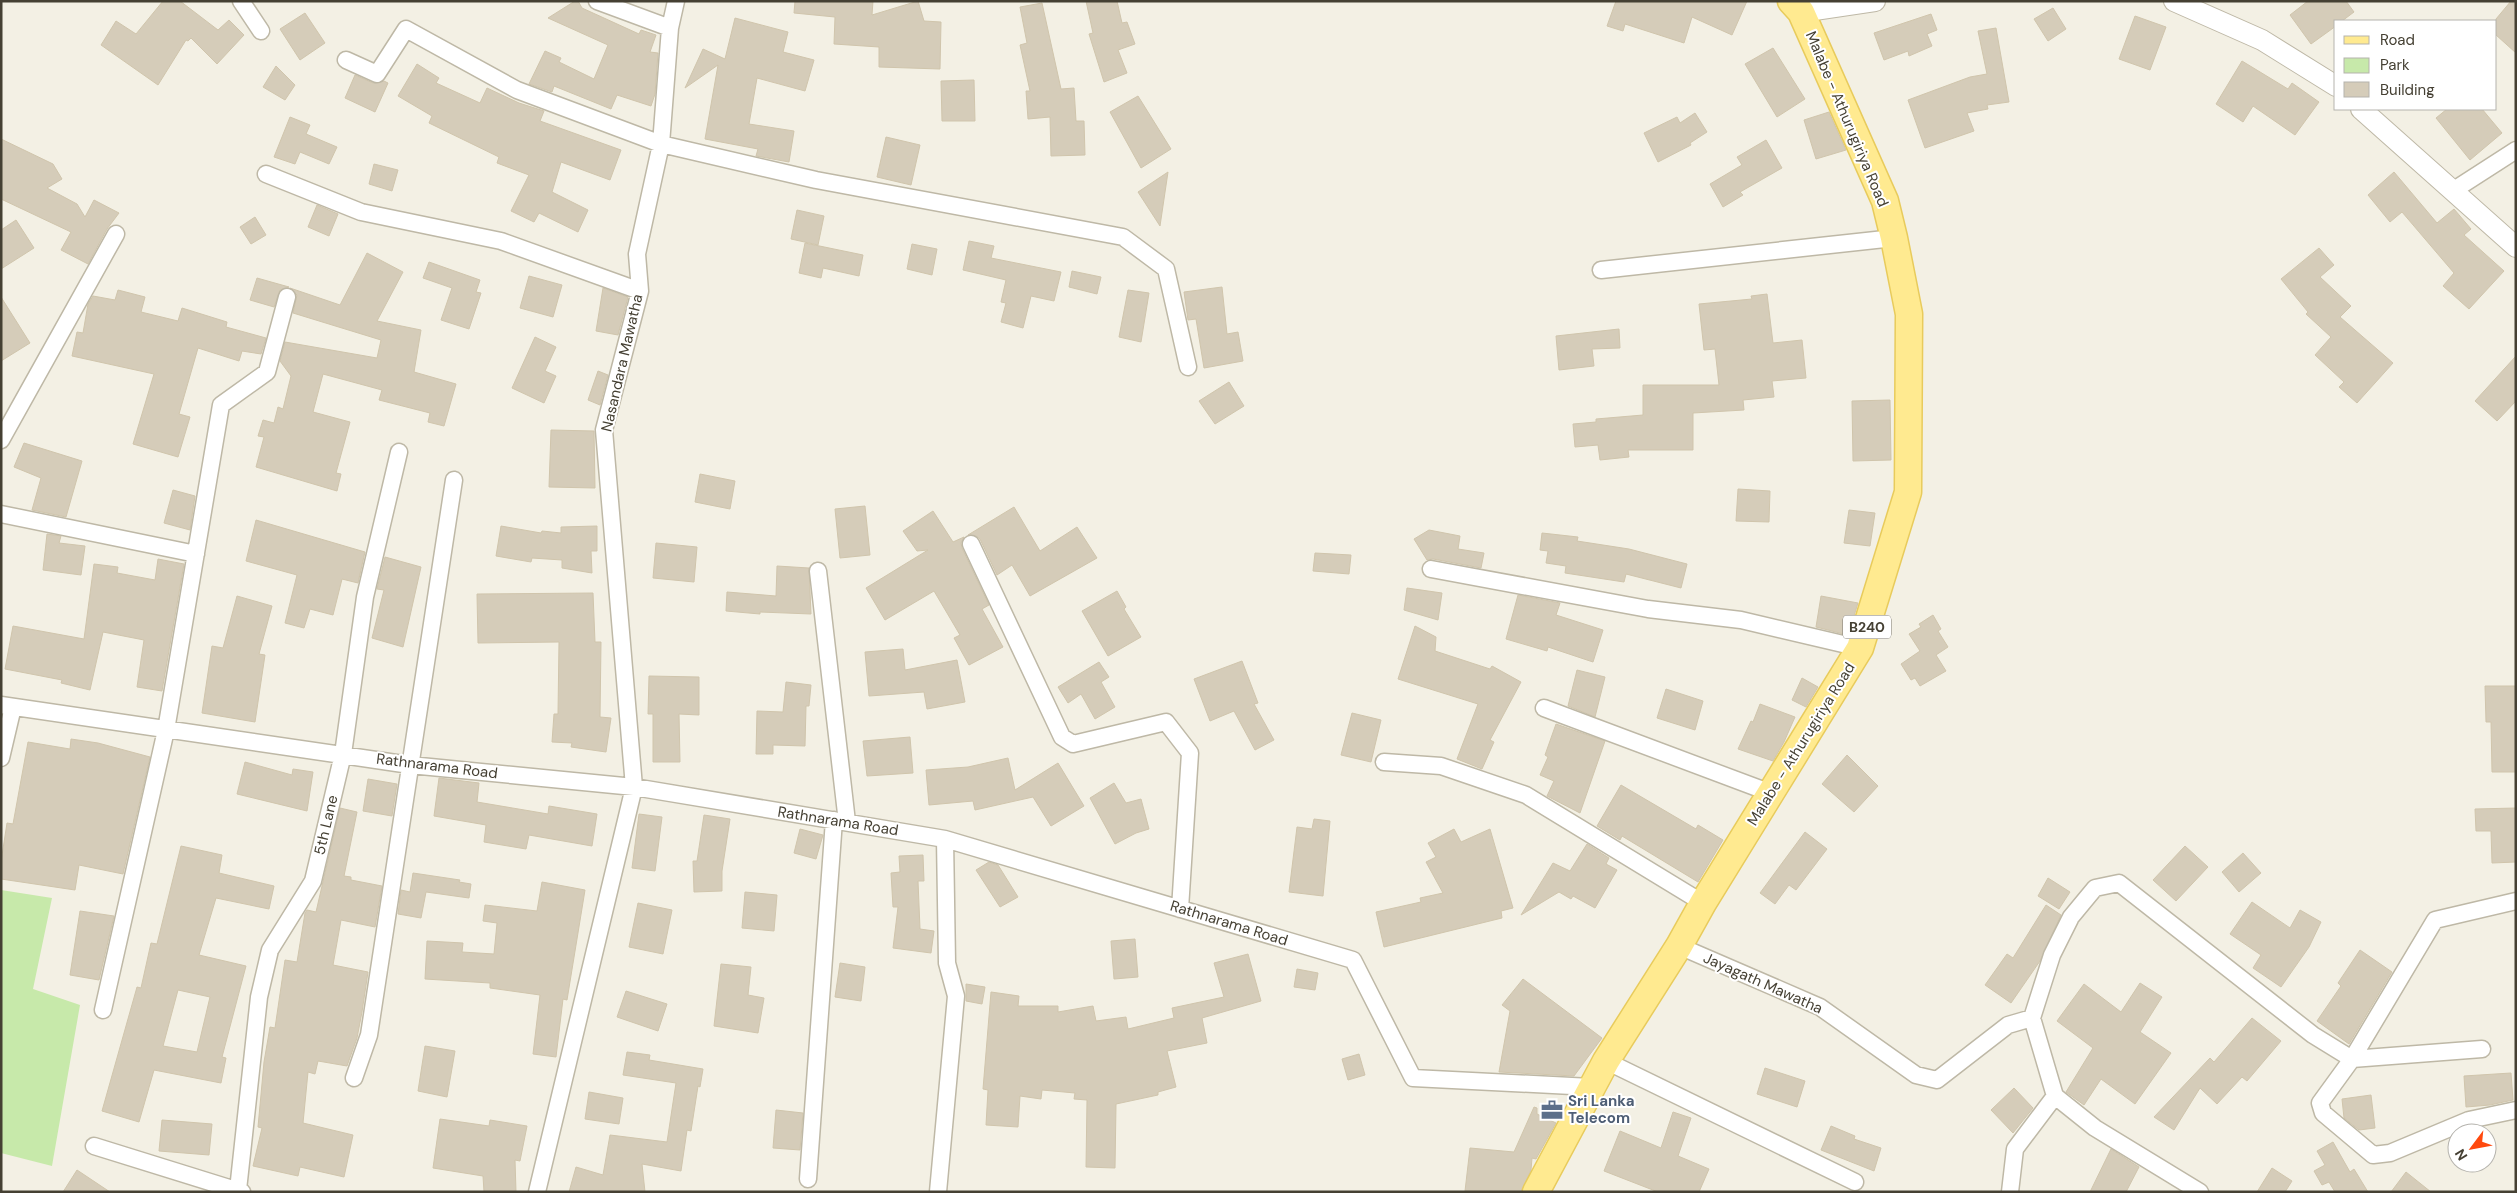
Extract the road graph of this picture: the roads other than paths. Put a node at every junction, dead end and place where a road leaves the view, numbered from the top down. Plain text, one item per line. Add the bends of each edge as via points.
1 (241, 1) edge
2 (597, 1) edge
3 (676, 1) edge
4 (1875, 1) edge
5 (2174, 1) edge
6 (1796, 7) edge
7 (670, 28) junction
8 (261, 30) dead end
9 (346, 60) dead end
10 (2334, 85) edge
11 (2362, 110) edge
12 (661, 144) junction
13 (2516, 150) edge
14 (266, 174) dead end
15 (2454, 190) junction
16 (116, 234) dead end
17 (1894, 238) junction
18 (2516, 247) edge
19 (1601, 270) dead end
20 (640, 291) junction
21 (287, 297) dead end
22 (1188, 367) dead end
23 (1, 440) edge
24 (399, 452) dead end
25 (454, 480) dead end
26 (1, 514) edge
27 (971, 544) dead end
28 (196, 554) junction
29 (1431, 568) dead end
30 (818, 571) dead end
31 (1860, 648) junction
32 (7, 706) edge
33 (1544, 708) dead end
34 (166, 730) junction
35 (343, 754) junction
36 (1, 758) edge
37 (1384, 762) dead end
38 (410, 765) junction
39 (634, 787) junction
40 (1771, 793) junction
41 (841, 821) junction
42 (945, 839) junction
43 (2516, 901) edge
44 (1703, 903) junction
45 (1180, 909) junction
46 (1679, 946) junction
47 (103, 1010) dead end
48 (2032, 1018) junction
49 (2482, 1049) dead end
50 (2352, 1059) junction
51 (1606, 1061) junction
52 (354, 1078) dead end
53 (1591, 1087) junction
54 (2054, 1096) junction
55 (2516, 1110) edge
56 (94, 1146) dead end
57 (808, 1180) dead end
58 (1855, 1182) dead end
59 (240, 1191) edge
60 (1541, 1191) edge
61 (537, 1192) edge
62 (938, 1192) edge
63 (2010, 1192) edge
64 (2200, 1192) edge

1 - 8 street
2 - 7 street
3 - 7 street, Nasandara Mawatha
4 - 6 street
5 - 10 street via 2262,40
6 - 17 main road, Malabe - Athurugiriya Road / B240 via 1884,201
7 - 12 street, Nasandara Mawatha
9 - 12 street via 377,74 406,29 517,90
11 - 15 street
12 - 20 street, Nasandara Mawatha via 637,254
12 - 22 street via 816,180 1123,237 1166,269
13 - 15 street
14 - 20 street via 361,212 501,241
15 - 18 street
16 - 23 street
17 - 19 street
17 - 31 main road, Malabe - Athurugiriya Road / B240 via 1909,314 1908,492
20 - 39 street, Nasandara Mawatha via 604,430
21 - 28 street via 267,372 221,405
24 - 35 street, 5th Lane via 365,597
25 - 38 street
26 - 28 street
27 - 45 street via 1062,737 1074,744 1166,722 1190,753
28 - 34 street
29 - 31 street via 1648,610 1741,620
30 - 41 street
31 - 40 main road, Malabe - Athurugiriya Road / B240
32 - 34 street, Rathnarama Road
32 - 36 street
33 - 40 street
34 - 35 street, Rathnarama Road
34 - 47 street
35 - 38 street, Rathnarama Road
35 - 59 street, 5th Lane via 313,881 270,950 259,997
37 - 44 street via 1441,766 1526,795
38 - 39 street, Rathnarama Road
38 - 52 street via 369,1035
39 - 41 street, Rathnarama Road
39 - 61 street, Nasandara Mawatha
40 - 44 main road, Malabe - Athurugiriya Road / B240
41 - 42 street, Rathnarama Road
41 - 57 street
42 - 45 street, Rathnarama Road
42 - 62 street via 947,963 956,996
43 - 50 street via 2435,920
44 - 46 main road, Malabe - Athurugiriya Road / B240
45 - 53 street, Rathnarama Road via 1353,960 1413,1078
46 - 48 street, Jayagath Mawatha via 1820,1007 1916,1075 1937,1080 2008,1025
46 - 51 main road, Malabe - Athurugiriya Road / B240
48 - 50 street via 2052,955 2071,917 2096,888 2119,883 2313,1035
48 - 54 street
49 - 50 street
50 - 55 street via 2320,1103 2323,1113 2373,1155 2390,1153 2469,1120
51 - 53 main road, Malabe - Athurugiriya Road / B240
51 - 58 street
53 - 60 main road, Malabe - Athurugiriya Road / B240
54 - 63 street via 2015,1149
54 - 64 street via 2095,1128
56 - 59 street

